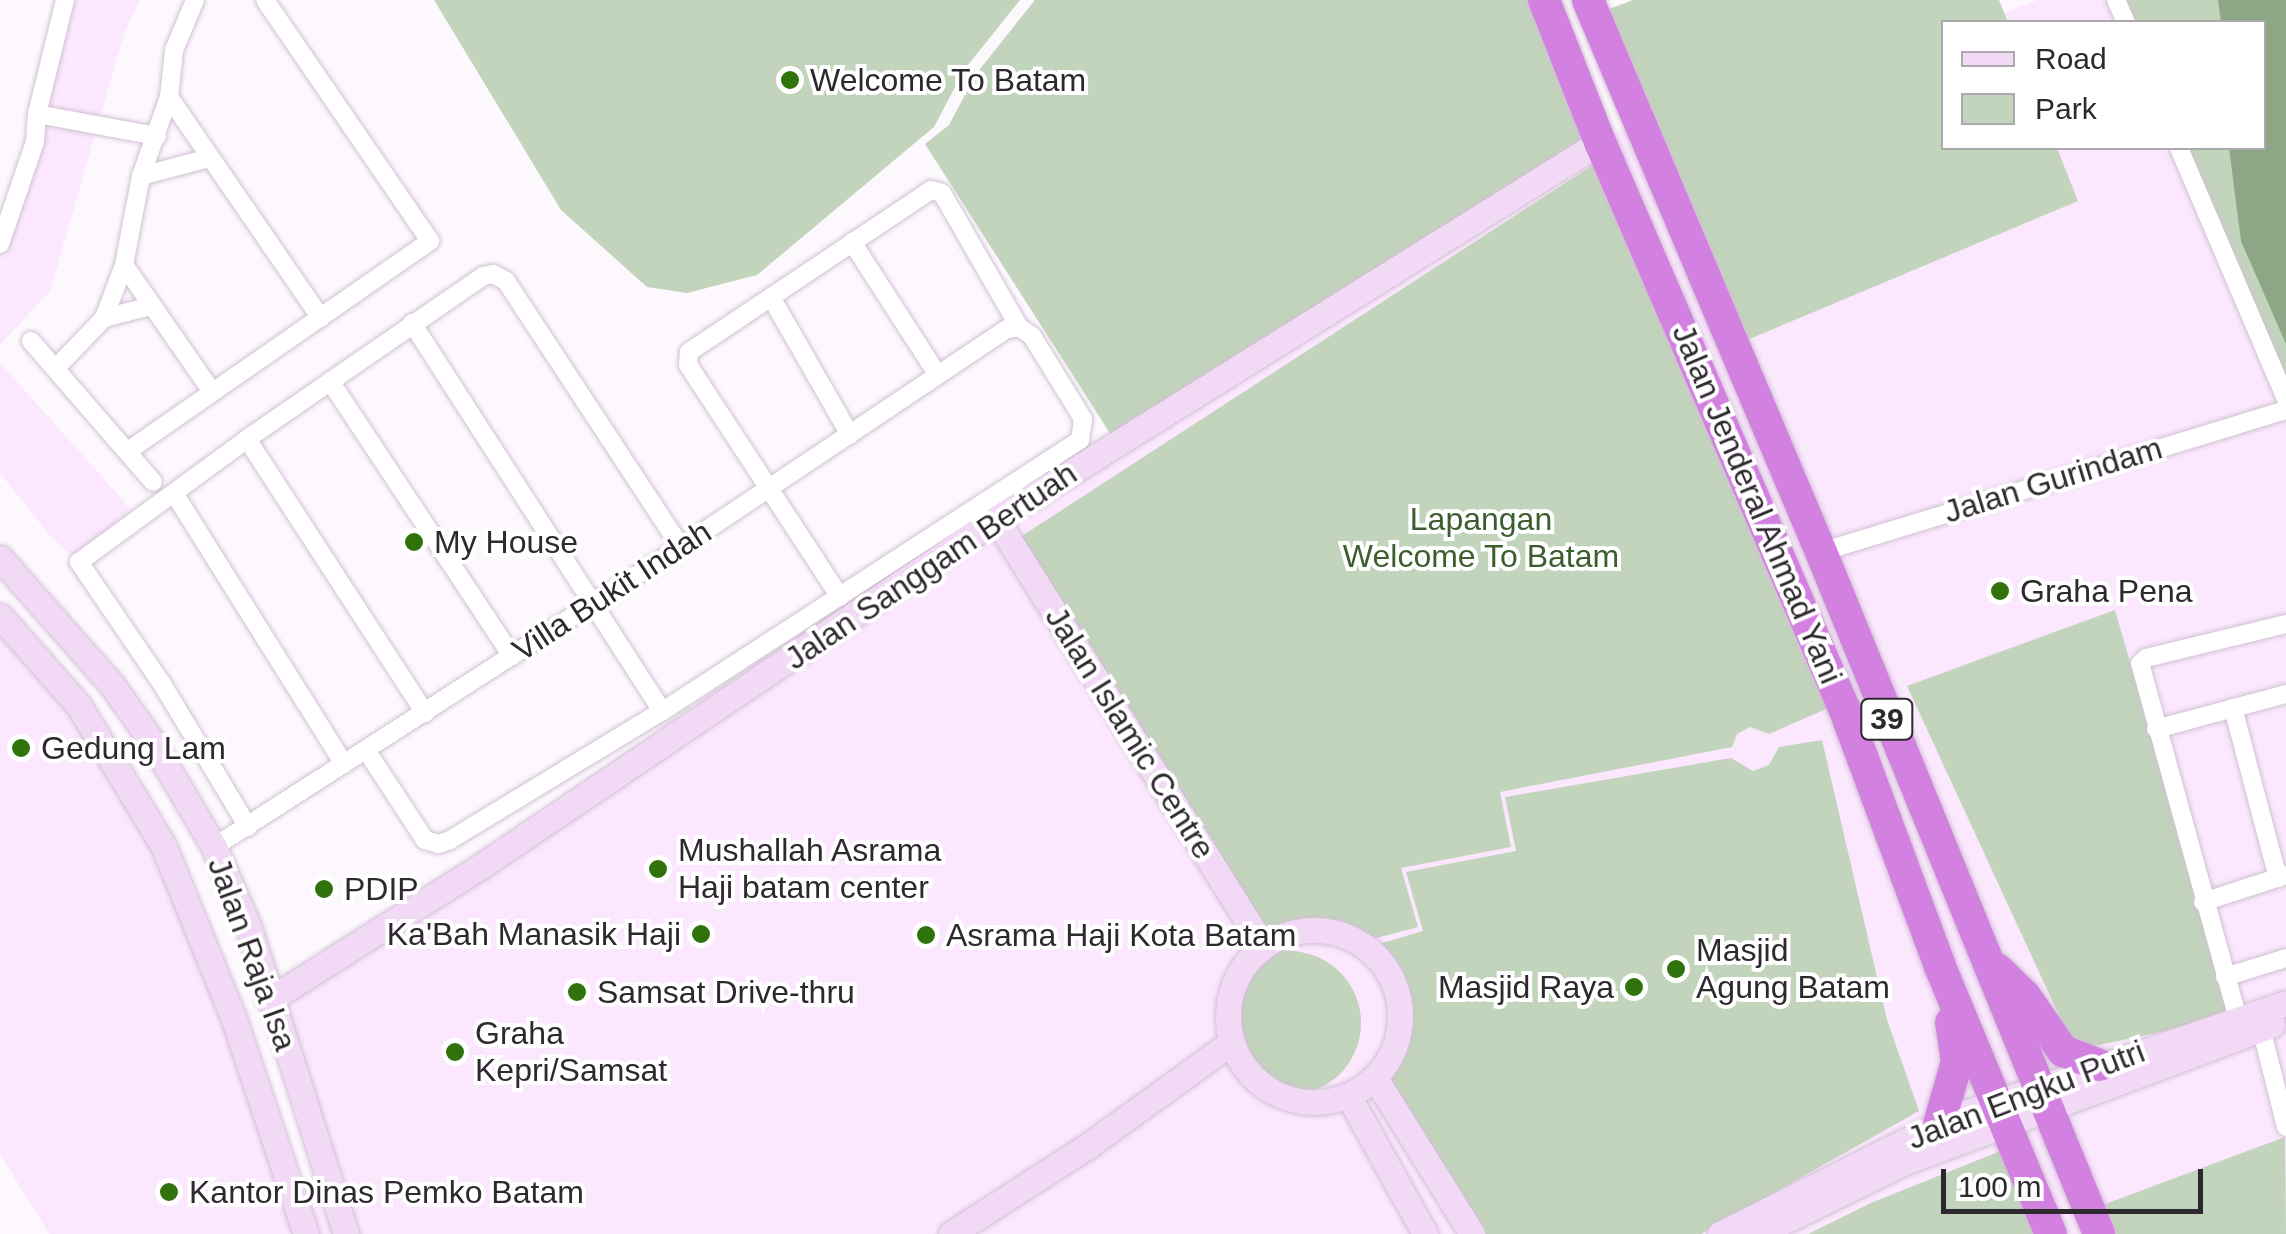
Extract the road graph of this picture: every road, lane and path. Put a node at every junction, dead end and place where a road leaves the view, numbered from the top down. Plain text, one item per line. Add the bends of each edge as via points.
1 (65, 0) edge
2 (195, 0) edge
3 (265, 0) edge
4 (1544, 0) edge
5 (1588, 0) edge
6 (168, 97) junction
7 (37, 114) junction
8 (157, 136) junction
9 (1600, 142) junction
10 (2180, 150) edge
11 (209, 158) junction
12 (141, 176) junction
13 (852, 242) junction
14 (0, 244) edge
15 (124, 265) junction
16 (771, 298) junction
17 (151, 306) junction
18 (104, 318) junction
19 (321, 318) junction
20 (412, 323) junction
21 (1013, 328) junction
22 (30, 342) dead end
23 (1736, 352) junction
24 (1700, 367) junction
25 (56, 368) junction
26 (937, 374) junction
27 (330, 381) junction
28 (211, 390) junction
29 (2286, 399) edge
30 (2286, 410) edge
31 (850, 435) junction
32 (247, 439) junction
33 (128, 451) junction
34 (153, 482) dead end
35 (766, 488) junction
36 (174, 493) junction
37 (996, 519) junction
38 (681, 548) junction
39 (1821, 552) junction
40 (0, 558) edge
41 (840, 597) junction
42 (594, 602) junction
43 (0, 616) edge
44 (2286, 624) edge
45 (86, 652) junction
46 (512, 656) junction
47 (56, 676) junction
48 (2286, 694) edge
49 (2233, 708) junction
50 (662, 711) junction
51 (426, 713) junction
52 (2156, 728) junction
53 (366, 750) junction
54 (344, 764) junction
55 (248, 827) junction
56 (214, 847) junction
57 (2282, 876) edge
58 (2203, 902) junction
59 (1263, 946) junction
60 (2286, 958) edge
61 (1987, 961) junction
62 (2226, 976) junction
63 (1950, 988) junction
64 (269, 1000) junction
65 (2286, 1003) edge
66 (2262, 1022) edge
67 (1232, 1042) junction
68 (2099, 1065) junction
69 (2280, 1072) edge
70 (1374, 1078) junction
71 (1348, 1095) junction
72 (2042, 1097) junction
73 (2001, 1112) junction
74 (1939, 1124) junction
75 (2286, 1127) edge
76 (330, 1188) junction
77 (294, 1200) junction
78 (306, 1234) edge
79 (346, 1234) edge
80 (951, 1234) edge
81 (1425, 1234) edge
82 (1472, 1234) edge
83 (1720, 1234) edge
84 (1758, 1234) edge
85 (2051, 1234) edge
86 (2099, 1234) edge

1 - 7 street
2 - 6 street via 174,50
3 - 19 street via 430,241
4 - 9 highway, Jalan Jenderal Ahmad Yani / 39
5 - 23 highway, Jalan Jenderal Ahmad Yani / 39
6 - 8 street
6 - 11 street
7 - 8 street
7 - 14 street via 35,142
8 - 12 street
9 - 24 highway, Jalan Jenderal Ahmad Yani / 39
9 - 37 street, Jalan Sanggam Bertuah
10 - 29 street
11 - 12 street
11 - 19 street
12 - 15 street
13 - 16 street
13 - 21 street via 931,190 942,193
13 - 26 street
15 - 17 street
15 - 18 street
16 - 31 street
16 - 35 street via 687,358
17 - 18 street
17 - 28 street
18 - 25 street
19 - 28 street
20 - 27 street
20 - 38 street via 484,276 506,281
20 - 42 street
21 - 26 street, Villa Bukit Indah
21 - 41 street via 1032,336 1083,419 1083,436
22 - 25 street
23 - 24 highway
23 - 39 highway, Jalan Jenderal Ahmad Yani / 39
24 - 63 highway, Jalan Jenderal Ahmad Yani / 39 via 1844,708
25 - 33 street
26 - 31 street, Villa Bukit Indah
27 - 32 street
27 - 46 street
28 - 33 street
30 - 39 street, Jalan Gurindam
31 - 35 street, Villa Bukit Indah
32 - 36 street
32 - 51 street
33 - 34 street
35 - 38 street, Villa Bukit Indah
35 - 41 street
36 - 54 street
36 - 55 street via 79,562
37 - 59 street, Jalan Islamic Centre
37 - 64 street, Jalan Sanggam Bertuah via 482,866
38 - 42 street, Villa Bukit Indah
39 - 61 highway, Jalan Jenderal Ahmad Yani / 39
40 - 45 street, Jalan Raja Isa
41 - 50 street
42 - 46 street, Villa Bukit Indah
42 - 50 street
43 - 47 street, Jalan Raja Isa
44 - 52 street via 2142,660
45 - 47 street
45 - 56 street, Jalan Raja Isa via 151,740
46 - 51 street, Villa Bukit Indah
47 - 77 street, Jalan Raja Isa via 164,846 235,1022
48 - 49 street
49 - 52 street
49 - 57 street
50 - 53 street via 439,844 425,840
51 - 53 street, Villa Bukit Indah
52 - 58 street
53 - 54 street, Villa Bukit Indah
54 - 55 street, Villa Bukit Indah
55 - 56 street, Villa Bukit Indah
56 - 64 street, Jalan Raja Isa via 249,928
57 - 58 street
58 - 62 street
59 - 67 street via 1233,987
59 - 70 street via 1320,929 1365,945 1380,958 1400,1002 1400,1032
60 - 62 street
61 - 68 highway via 2025,996 2063,1051
61 - 72 highway, Jalan Jenderal Ahmad Yani / 39
62 - 66 street
63 - 73 highway, Jalan Jenderal Ahmad Yani / 39
63 - 74 highway via 1958,1062
64 - 76 street, Jalan Raja Isa
65 - 66 street, Jalan Engku Putri
66 - 68 street, Jalan Engku Putri
66 - 69 street
66 - 72 street, Jalan Engku Putri
67 - 71 street via 1256,1080 1276,1094 1300,1101
67 - 80 street via 1089,1146
68 - 72 street, Jalan Engku Putri
69 - 75 street
70 - 71 street
70 - 82 street
71 - 81 street
72 - 73 street, Jalan Engku Putri
72 - 86 highway, 39
73 - 74 street, Jalan Engku Putri
73 - 84 street, Jalan Engku Putri
73 - 85 highway, 39
74 - 83 street, Jalan Engku Putri
76 - 77 street
76 - 79 street, Jalan Raja Isa
77 - 78 street, Jalan Raja Isa

